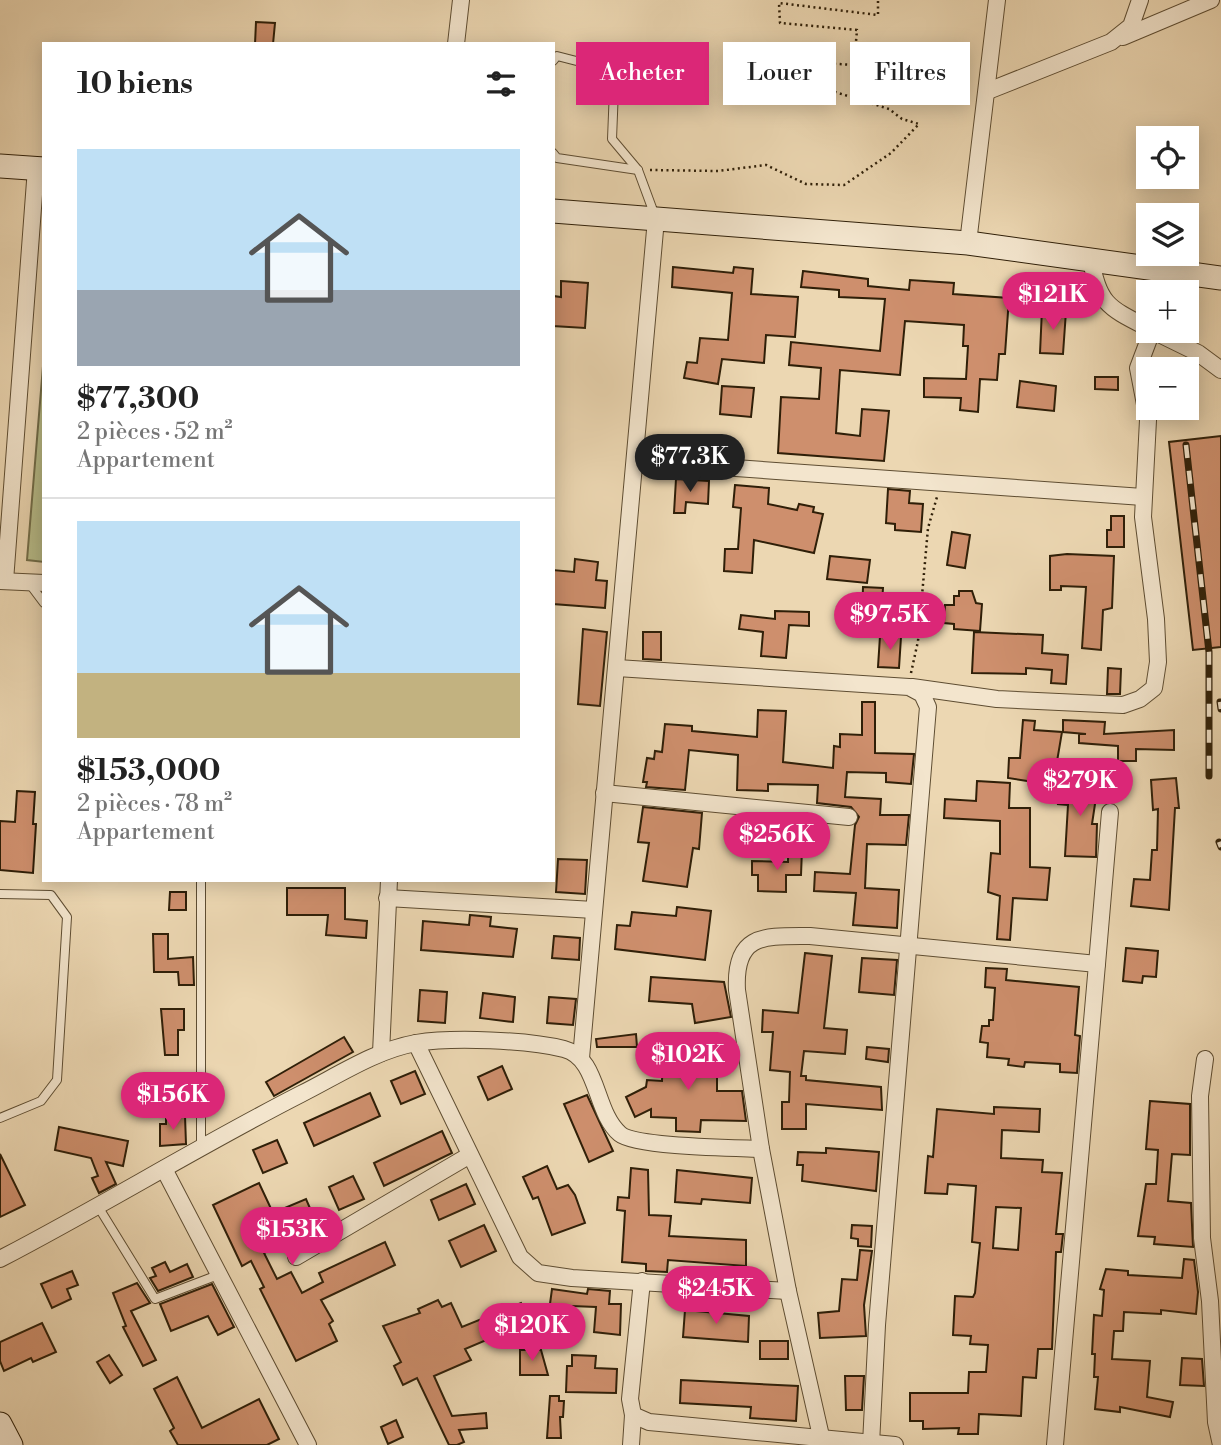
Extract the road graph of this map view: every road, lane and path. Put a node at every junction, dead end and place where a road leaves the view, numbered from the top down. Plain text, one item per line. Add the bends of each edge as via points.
1 (461, 0) edge
2 (878, 0) edge
3 (997, 0) edge
4 (1140, 0) edge
5 (1210, 0) edge
6 (456, 42) edge
7 (1111, 42) junction
8 (555, 58) edge
9 (988, 91) junction
10 (555, 156) edge
11 (0, 166) edge
12 (40, 169) edge
13 (638, 170) junction
14 (555, 211) edge
15 (656, 219) junction
16 (968, 243) junction
17 (1091, 259) junction
18 (1221, 278) edge
19 (1136, 322) edge
20 (1147, 343) edge
21 (1178, 343) edge
22 (1221, 370) edge
23 (635, 461) junction
24 (943, 484) junction
25 (1143, 497) junction
26 (2, 581) edge
27 (36, 583) edge
28 (617, 668) junction
29 (909, 687) junction
30 (604, 793) junction
31 (1110, 812) dead end
32 (849, 817) dead end
33 (201, 882) edge
34 (389, 882) edge
35 (0, 894) edge
36 (387, 898) junction
37 (594, 910) junction
38 (909, 947) junction
39 (1097, 964) junction
40 (416, 1043) junction
41 (381, 1053) junction
42 (582, 1058) junction
43 (1205, 1059) dead end
44 (0, 1118) edge
45 (201, 1145) junction
46 (761, 1149) junction
47 (470, 1156) junction
48 (164, 1168) junction
49 (99, 1208) junction
50 (296, 1257) dead end
51 (0, 1259) edge
52 (218, 1275) junction
53 (642, 1281) junction
54 (788, 1291) junction
55 (633, 1415) junction
56 (0, 1424) edge
57 (822, 1441) edge
58 (872, 1444) edge
59 (11, 1445) edge
60 (308, 1445) edge
61 (631, 1445) edge
62 (895, 1445) edge
63 (1055, 1445) edge
64 (1221, 1445) edge

1 - 6 street
2 - 13 path via 878,15 779,3 780,23 857,30 854,65 774,60 812,66 832,91 889,108 919,124 891,153 844,185 806,184 766,165 718,171
3 - 9 street
4 - 7 street via 1132,26
5 - 7 street
7 - 9 street
8 - 13 lane via 596,66 614,89 612,139
9 - 16 street
10 - 13 lane
11 - 12 street
12 - 26 street
13 - 15 lane
14 - 15 street
15 - 16 street
15 - 23 street
16 - 17 street
17 - 18 street
17 - 19 street via 1096,290 1117,312
20 - 25 street via 1138,368 1148,420
21 - 22 street
23 - 24 street
23 - 28 street
24 - 25 street
24 - 29 path via 928,528
25 - 29 street via 1143,539 1156,619 1154,688 1123,705 997,699
26 - 27 street
28 - 29 street
28 - 30 street
29 - 38 street via 922,694 928,707
30 - 32 street
30 - 37 street
31 - 39 street
33 - 45 lane
34 - 36 street
35 - 44 lane via 51,895 67,917 57,1080 41,1101
36 - 37 street
36 - 41 street
37 - 42 street
38 - 39 street
38 - 46 street via 781,936 758,939 743,949 736,968 737,989
38 - 58 street via 877,1325
39 - 63 street
40 - 41 street
40 - 42 street via 551,1046
40 - 47 street
41 - 45 street
42 - 46 street via 605,1114 621,1135 645,1142
43 - 64 street via 1200,1096 1202,1238
45 - 48 street
46 - 54 street
47 - 50 street
47 - 53 street via 520,1257 538,1273
48 - 49 street
48 - 52 street
49 - 51 street
49 - 52 lane via 155,1299
52 - 60 street
53 - 54 street
53 - 55 street via 630,1399
54 - 57 street
55 - 57 street via 649,1422
55 - 61 street
56 - 59 street
57 - 58 street
58 - 62 street

